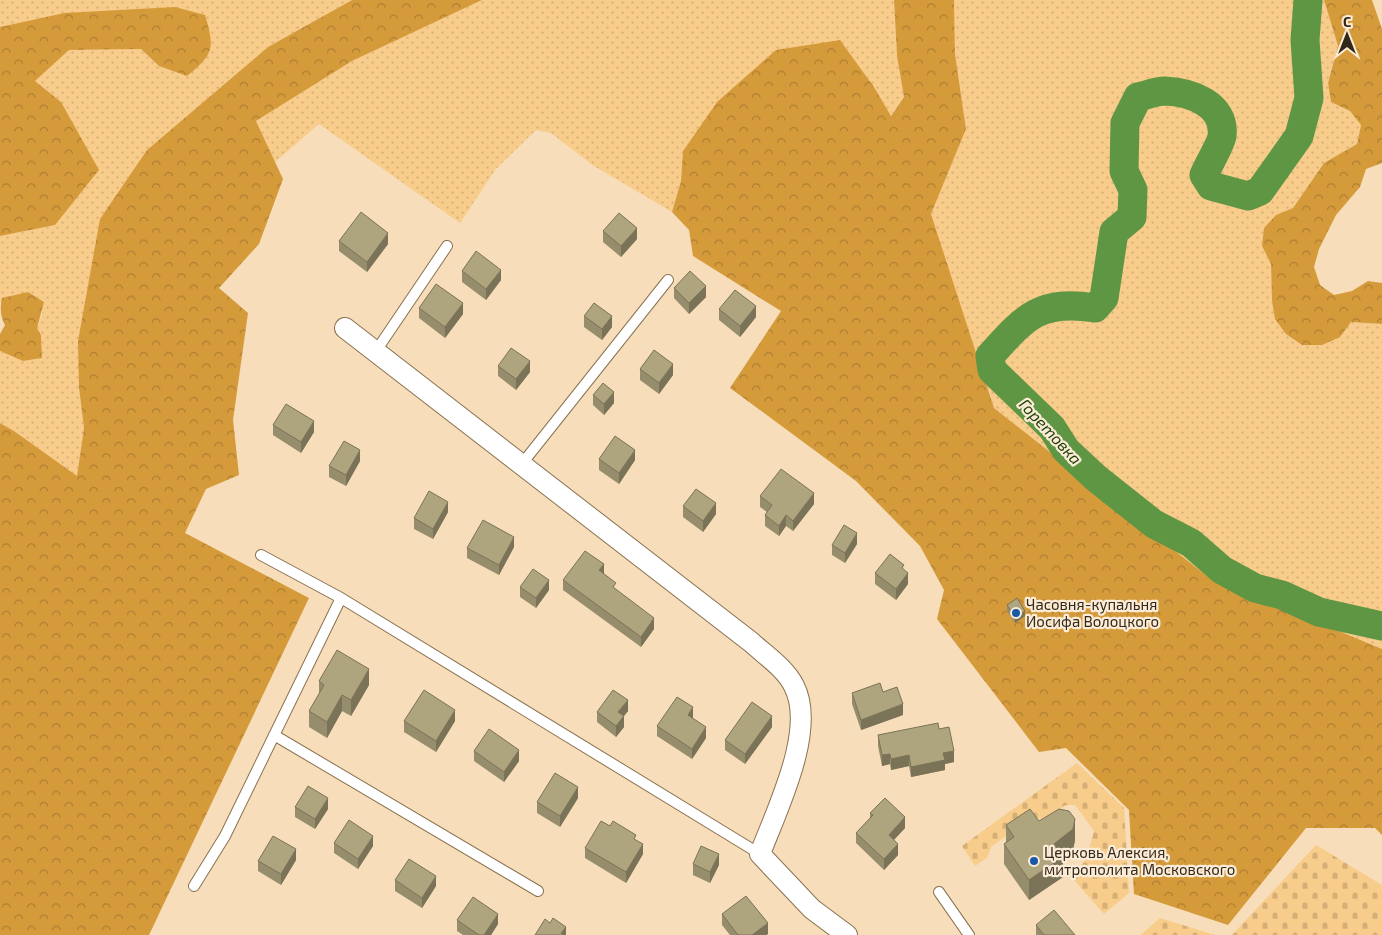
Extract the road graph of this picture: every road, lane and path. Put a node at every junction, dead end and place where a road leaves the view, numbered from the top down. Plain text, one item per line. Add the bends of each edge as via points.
1 (447, 246) dead end
2 (668, 280) dead end
3 (346, 328) dead end
4 (376, 351) junction
5 (521, 465) junction
6 (262, 555) dead end
7 (341, 598) junction
8 (274, 735) junction
9 (760, 854) junction
10 (194, 886) dead end
11 (538, 892) dead end
12 (939, 892) dead end
13 (847, 935) edge
14 (969, 935) edge

1 - 4 lane
2 - 5 lane
3 - 4 street
4 - 5 street
5 - 9 street via 751,642 794,686 801,710 797,752
6 - 7 lane
7 - 8 lane
7 - 9 lane
8 - 10 lane via 225,836
8 - 11 lane
9 - 13 street via 812,910
12 - 14 lane

